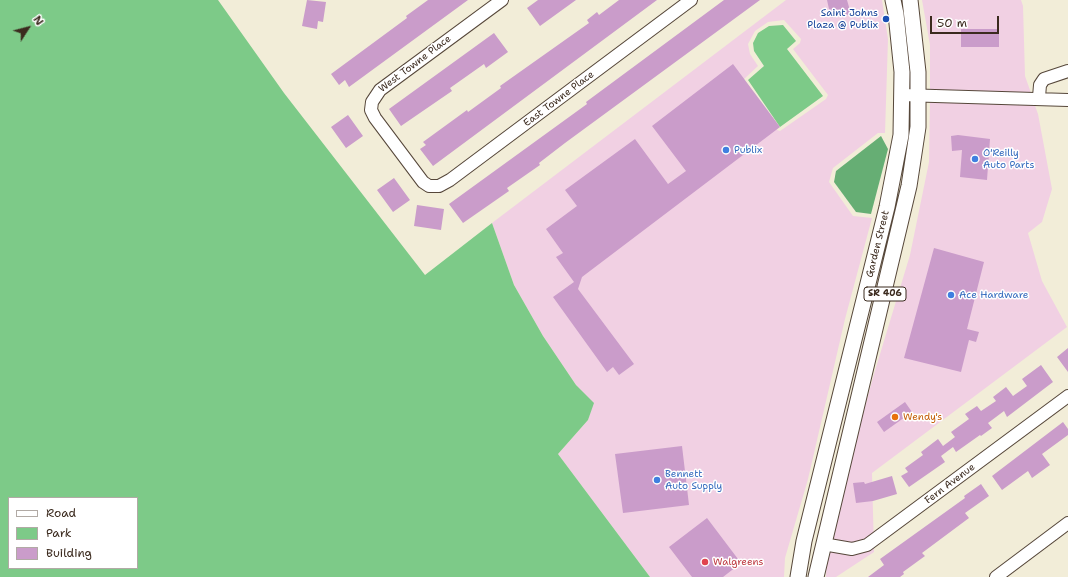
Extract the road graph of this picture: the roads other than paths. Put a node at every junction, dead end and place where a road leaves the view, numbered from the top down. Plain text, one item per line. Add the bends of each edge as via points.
1 (502, 0) edge
2 (691, 0) edge
3 (893, 0) edge
4 (910, 0) edge
5 (1068, 71) edge
6 (902, 95) junction
7 (918, 95) junction
8 (1039, 98) junction
9 (1068, 100) edge
10 (424, 182) joint
11 (856, 330) junction
12 (846, 373) junction
13 (864, 379) junction
14 (1068, 396) edge
15 (853, 424) junction
16 (1068, 523) edge
17 (823, 544) junction
18 (798, 577) edge
19 (816, 577) edge
20 (996, 577) edge

1 - 10 street, West Towne Place via 380,90 372,102 371,110 375,118
2 - 10 street, East Towne Place via 450,180 439,186 429,186
3 - 6 main road, Garden Street / SR 406 via 902,72
4 - 7 main road, Garden Street / SR 406
5 - 8 street via 1044,79 1040,85
6 - 7 street
6 - 11 main road, Garden Street / SR 406 via 901,135
7 - 8 street
7 - 13 main road, Garden Street / SR 406 via 918,127 909,186
8 - 9 street
11 - 12 main road, Garden Street / SR 406
11 - 13 main road via 854,362 857,372
12 - 15 main road via 853,394
12 - 18 main road, Garden Street / SR 406 via 804,541
13 - 15 main road, Garden Street / SR 406
14 - 17 street, Fern Avenue via 867,545 852,549
15 - 17 main road, Garden Street / SR 406
16 - 20 street
17 - 19 main road, Garden Street / SR 406

